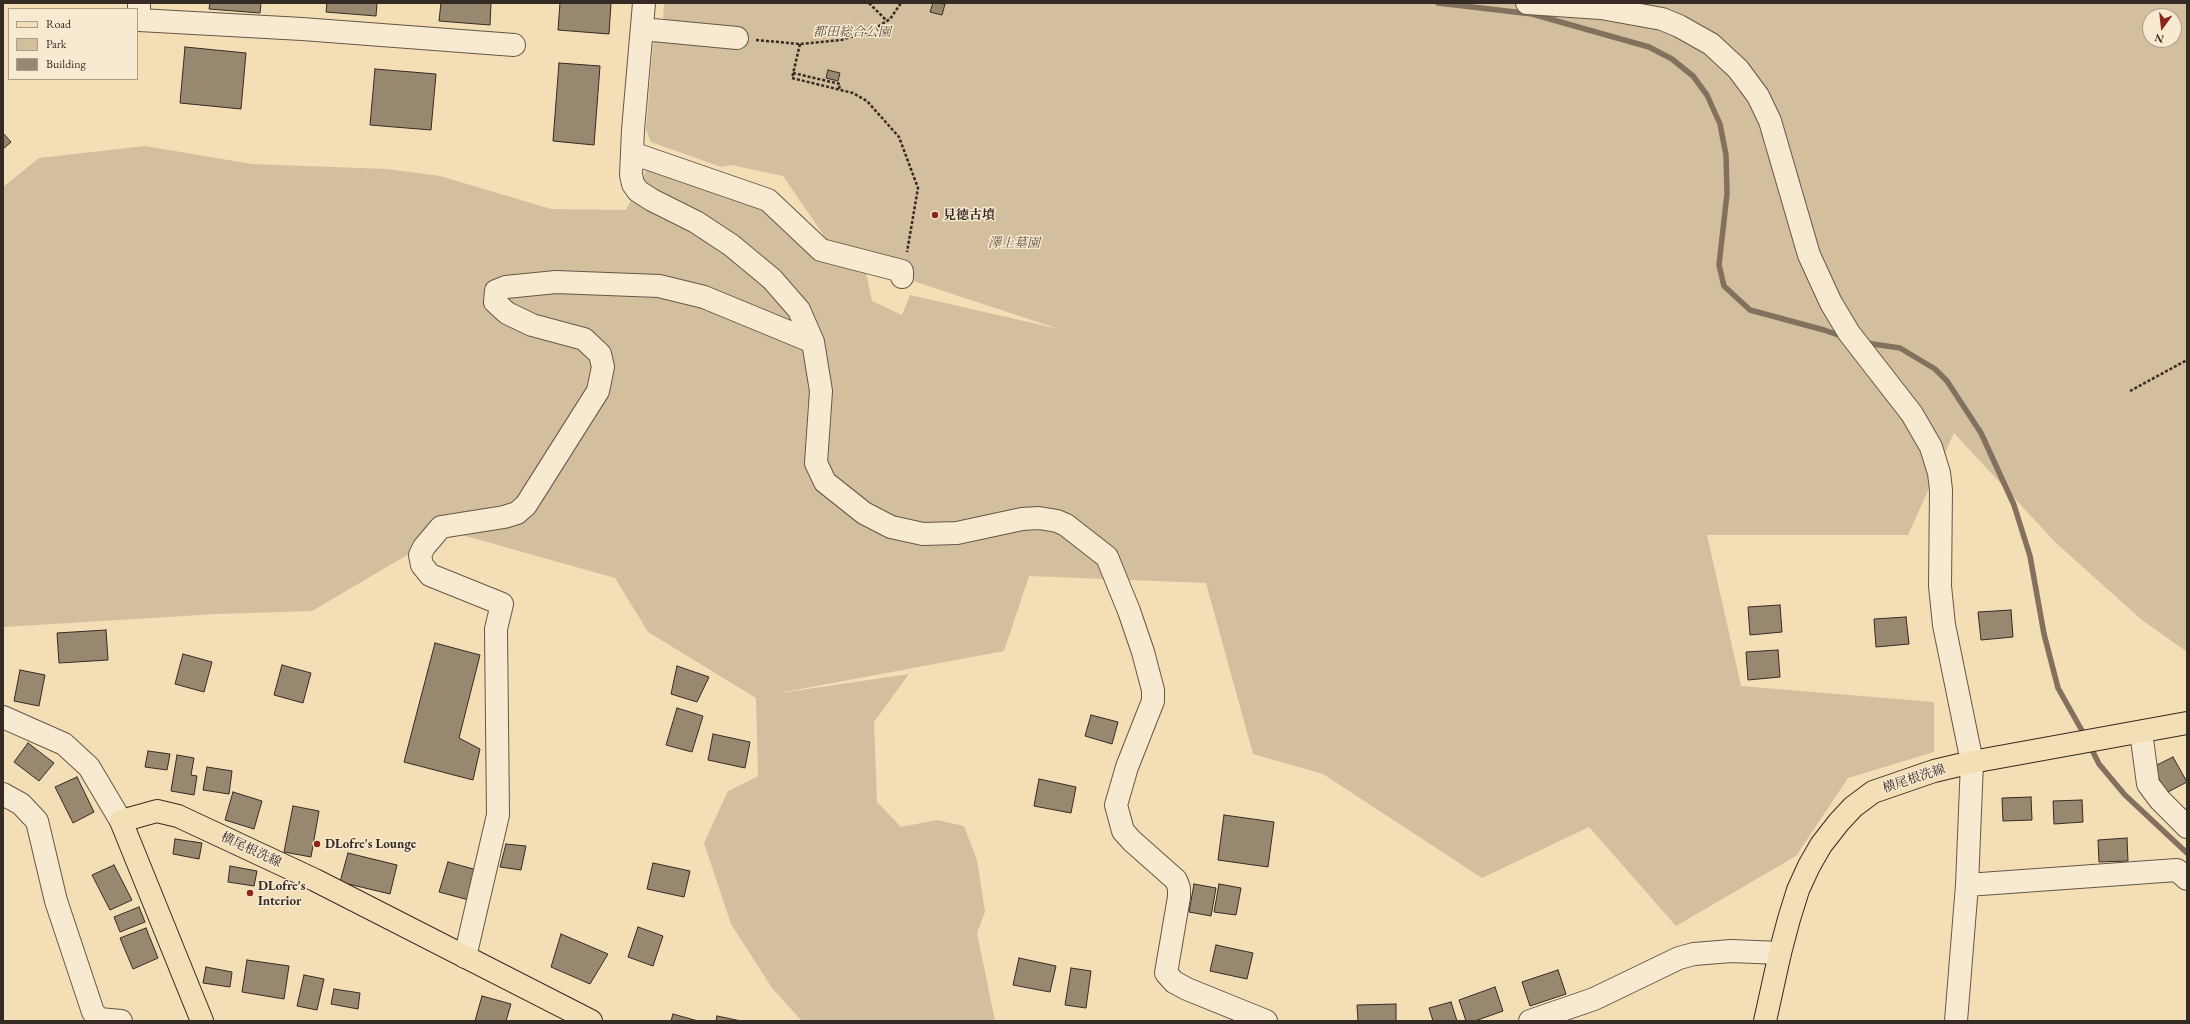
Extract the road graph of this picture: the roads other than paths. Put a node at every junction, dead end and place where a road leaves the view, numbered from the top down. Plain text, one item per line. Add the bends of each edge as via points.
1 (139, 3) edge
2 (644, 3) edge
3 (1527, 3) edge
4 (642, 29) junction
5 (733, 33) road end
6 (514, 45) dead end
7 (632, 153) junction
8 (902, 274) road end
9 (813, 342) junction
10 (3, 717) edge
11 (2187, 723) edge
12 (2141, 732) junction
13 (1972, 762) junction
14 (3, 794) edge
15 (121, 821) junction
16 (2187, 827) edge
17 (2187, 879) edge
18 (1967, 885) junction
19 (1780, 953) junction
20 (465, 957) junction
21 (121, 1021) edge
22 (202, 1021) edge
23 (591, 1021) edge
24 (1266, 1021) edge
25 (1530, 1021) edge
26 (1765, 1021) edge
27 (1956, 1021) edge

1 - 6 street via 139,20
2 - 4 street
3 - 13 street via 1601,8 1647,16 1679,26 1711,44 1725,56 1758,96 1774,133 1817,274 1848,333 1912,414 1931,447 1941,490 1940,586 1944,624
4 - 5 street
4 - 7 street
7 - 8 street via 768,200 821,250
7 - 9 street via 630,175 638,191 696,222 731,245 772,279 799,310
9 - 20 street via 704,297 660,286 556,282 506,287 496,291 496,302 507,313 532,325 584,339 600,354 603,367 598,390 526,505 517,513 504,517 441,527 424,547 420,556 422,565 430,574 502,604 496,629 498,815
9 - 24 street via 821,391 816,463 825,482 843,498 891,527 923,534 957,533 1022,519 1057,521 1082,536 1107,557 1129,610 1153,690 1153,701 1127,767 1116,805 1123,831 1176,880 1179,888 1166,973 1187,990
10 - 15 street via 64,744 90,767
11 - 12 main road, 横尾根洗線
12 - 13 main road, 横尾根洗線
12 - 16 street via 2148,784
13 - 18 street
13 - 19 main road, 横尾根洗線 via 1897,782 1873,792 1853,807 1821,845 1809,866 1798,890
14 - 21 street via 21,804 37,821 56,901 93,1012 99,1019
15 - 20 main road, 横尾根洗線 via 157,811 178,816 315,880
15 - 22 main road
17 - 18 street via 2177,870
18 - 27 street
19 - 25 street via 1731,952 1694,954 1679,958 1594,999
19 - 26 main road, 横尾根洗線
20 - 23 main road, 横尾根洗線

